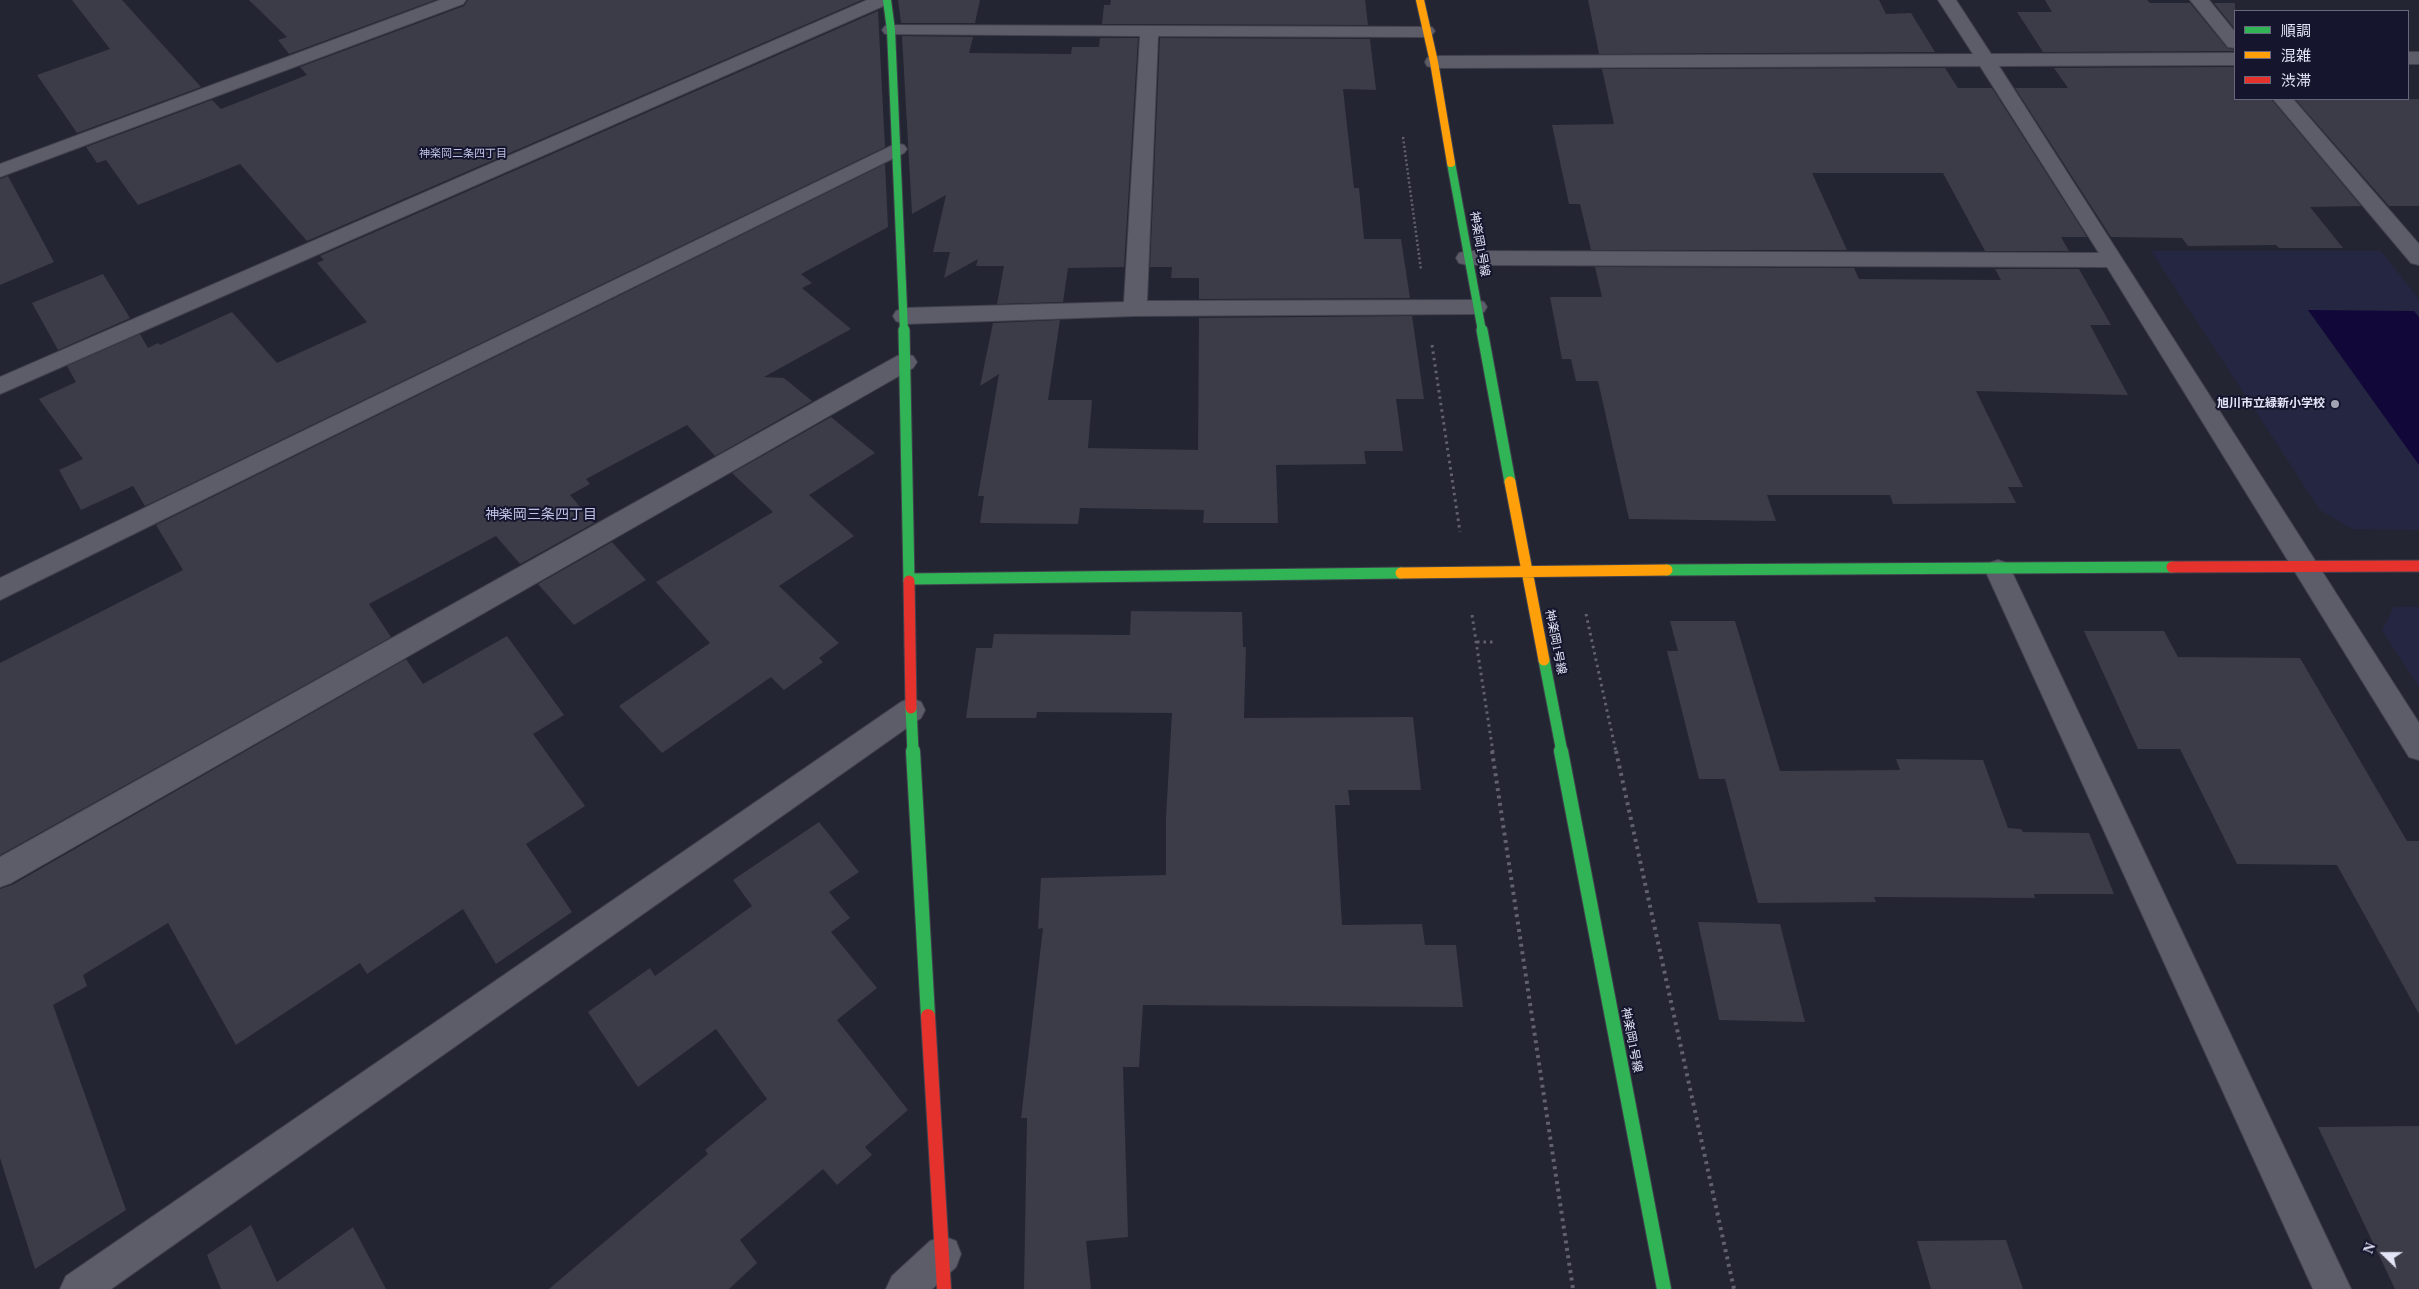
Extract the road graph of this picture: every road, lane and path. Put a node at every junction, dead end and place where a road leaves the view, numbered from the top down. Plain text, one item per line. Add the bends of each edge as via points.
1 (457, 0) edge
2 (882, 0) edge
3 (887, 0) edge
4 (1420, 0) edge
5 (1947, 0) edge
6 (2198, 0) edge
7 (891, 30) junction
8 (1149, 31) junction
9 (1426, 31) junction
10 (2234, 42) edge
11 (1984, 59) junction
12 (2234, 59) edge
13 (1434, 62) junction
14 (2284, 100) edge
15 (1402, 130) dead end
16 (897, 149) junction
17 (0, 171) edge
18 (1467, 258) junction
19 (2419, 258) edge
20 (2114, 260) junction
21 (1426, 307) junction
22 (1476, 307) junction
23 (1135, 309) junction
24 (904, 316) junction
25 (905, 362) junction
26 (0, 386) edge
27 (2304, 565) junction
28 (2419, 566) edge
29 (1998, 570) junction
30 (1574, 571) junction
31 (1528, 572) junction
32 (1466, 573) junction
33 (909, 579) junction
34 (0, 590) edge
35 (911, 710) junction
36 (2419, 748) edge
37 (0, 872) edge
38 (944, 1272) edge
39 (79, 1289) edge
40 (905, 1289) edge
41 (1573, 1289) edge
42 (1664, 1289) edge
43 (1734, 1289) edge
44 (2332, 1289) edge

1 - 17 street
2 - 26 street
3 - 7 street
4 - 9 street, 神楽岡1号線
5 - 11 street
6 - 10 street
7 - 8 street
7 - 16 street
8 - 9 street
8 - 23 street
9 - 13 street, 神楽岡1号線
11 - 12 street
11 - 13 street
11 - 20 street
13 - 18 street, 神楽岡1号線
14 - 19 street
15 - 21 path
16 - 24 street
16 - 34 street
18 - 20 street
18 - 22 street, 神楽岡1号線
20 - 27 street
21 - 22 street
21 - 23 street
21 - 32 path
22 - 31 street, 神楽岡1号線
23 - 24 street
24 - 25 street
25 - 33 street
25 - 37 street
27 - 28 street
27 - 29 street
27 - 36 street
29 - 30 street
29 - 44 street
30 - 31 street
30 - 43 path via 1594,642
31 - 32 street
31 - 42 street, 神楽岡1号線
32 - 33 street
32 - 41 path
33 - 35 street
35 - 38 street
35 - 39 street
38 - 40 street

